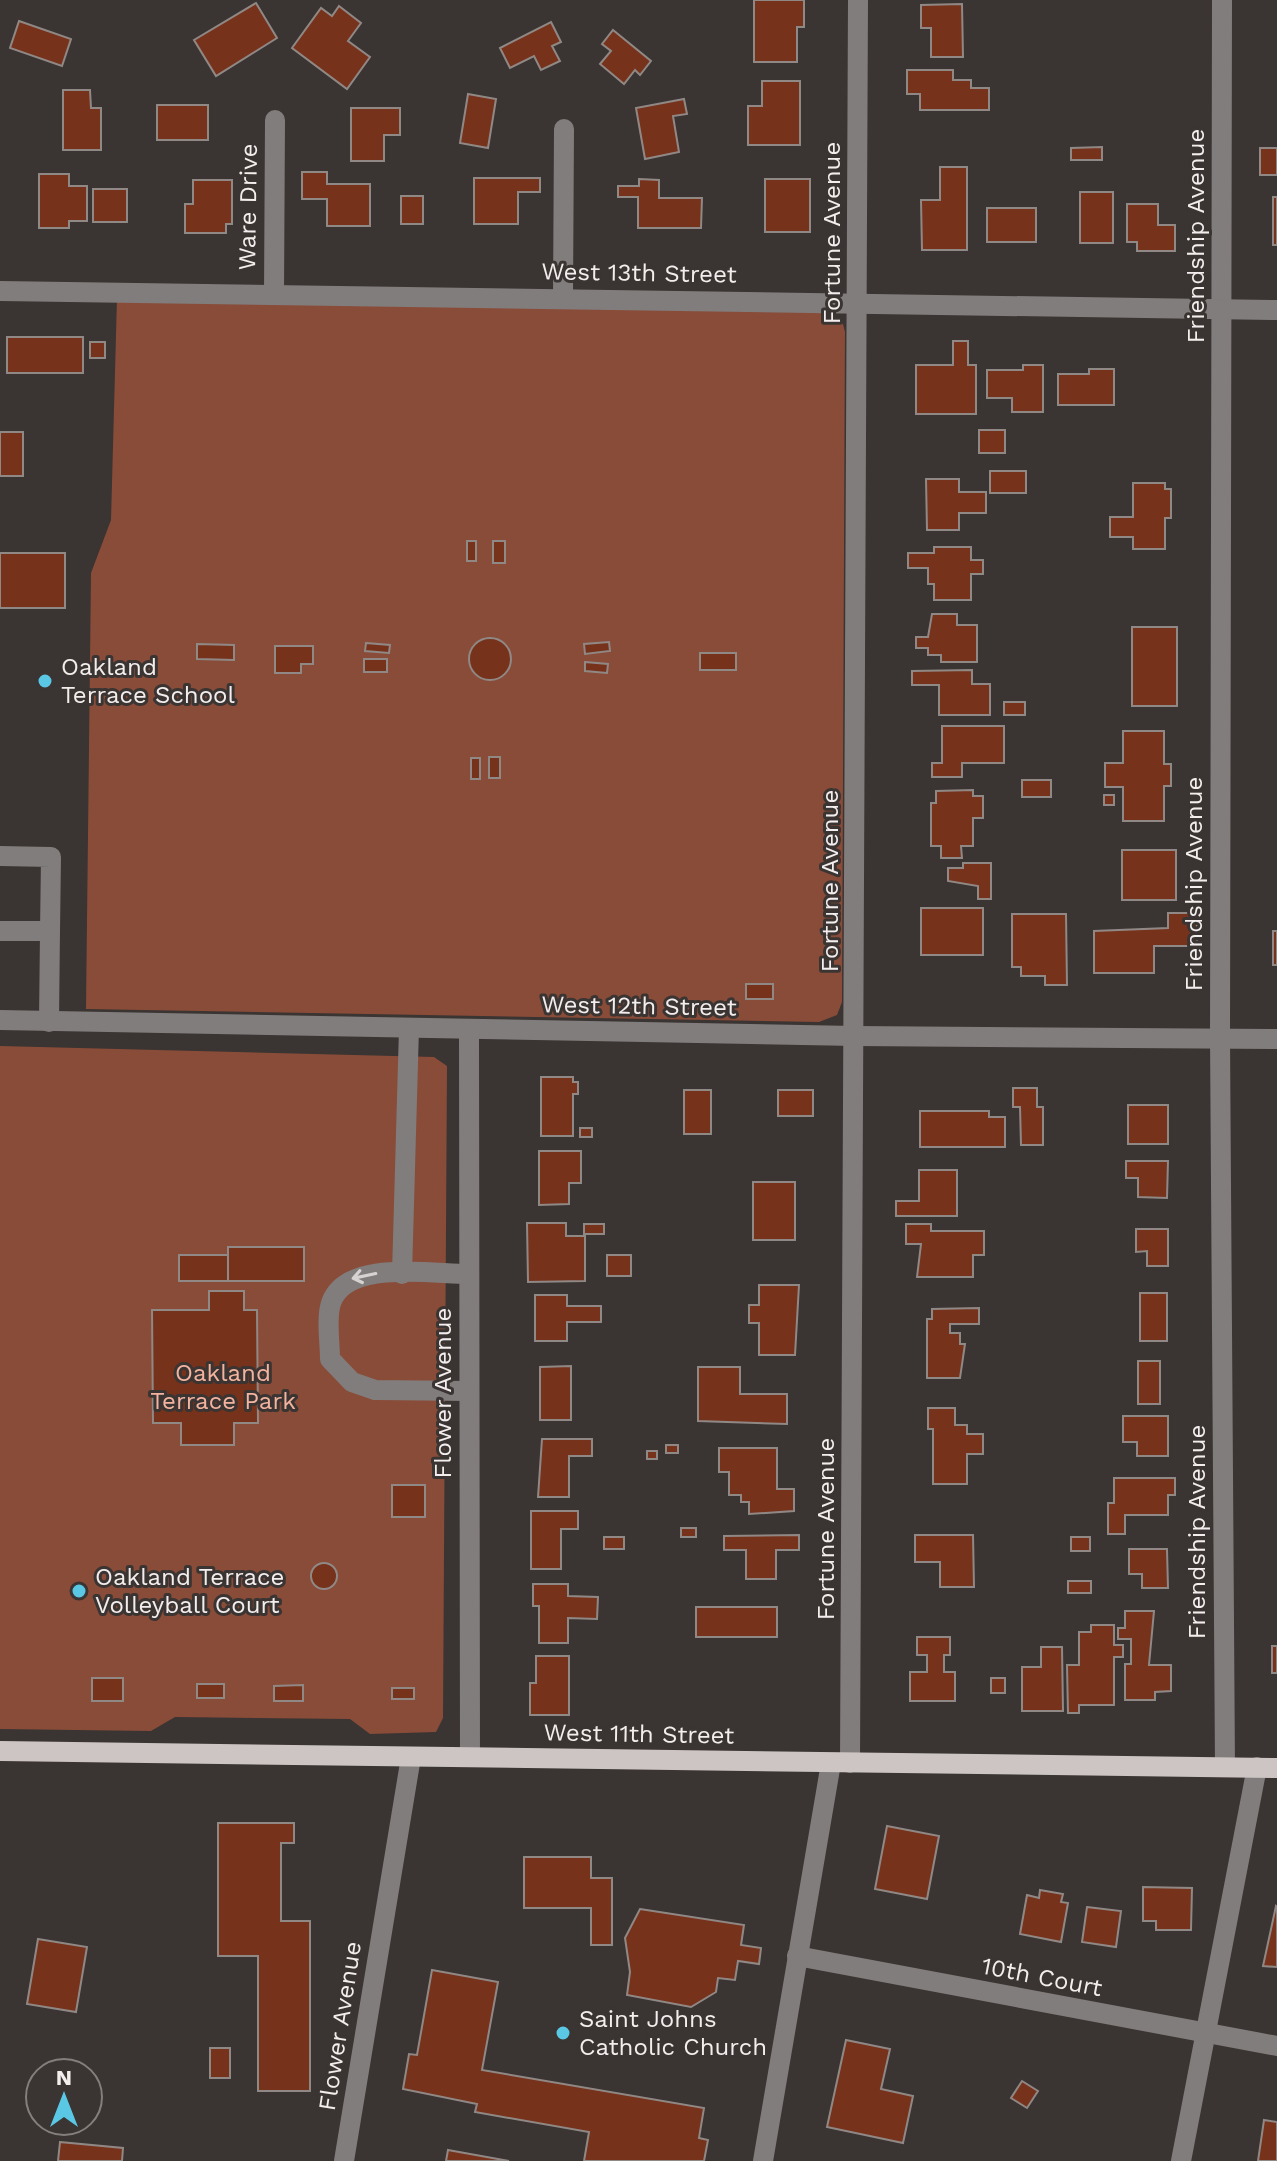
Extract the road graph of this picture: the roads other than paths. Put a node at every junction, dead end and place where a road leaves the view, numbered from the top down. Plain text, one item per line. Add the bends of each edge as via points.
1 (858, 0) edge
2 (1222, 0) edge
3 (275, 120) dead end
4 (564, 129) dead end
5 (0, 291) edge
6 (274, 294) junction
7 (563, 296) junction
8 (858, 304) junction
9 (1222, 310) junction
10 (1277, 310) edge
11 (0, 856) edge
12 (0, 931) edge
13 (50, 931) junction
14 (0, 1020) edge
15 (49, 1022) junction
16 (409, 1028) junction
17 (469, 1030) junction
18 (855, 1036) junction
19 (1220, 1038) junction
20 (1277, 1039) edge
21 (402, 1274) junction
22 (469, 1274) junction
23 (469, 1391) junction
24 (0, 1751) edge
25 (411, 1757) junction
26 (470, 1757) junction
27 (841, 1763) junction
28 (1225, 1767) junction
29 (1267, 1767) edge
30 (797, 1956) junction
31 (1203, 2034) junction
32 (1277, 2046) edge
33 (344, 2161) edge
34 (763, 2161) edge
35 (1181, 2161) edge

1 - 8 street, Fortune Avenue
2 - 9 street, Friendship Avenue
3 - 6 street, Ware Drive
4 - 7 street
5 - 6 street, West 13th Street
6 - 7 street, West 13th Street
7 - 8 street, West 13th Street
8 - 9 street, West 13th Street
8 - 18 street, Fortune Avenue
9 - 10 street, West 13th Street
9 - 19 street, Friendship Avenue
11 - 13 street via 51,857
12 - 13 street
13 - 15 street
14 - 15 street, West 12th Street
15 - 16 street, West 12th Street
16 - 17 street, West 12th Street
16 - 21 street
17 - 18 street, West 12th Street
17 - 22 street, Flower Avenue
18 - 19 street, West 12th Street
18 - 27 street, Fortune Avenue
19 - 20 street, West 12th Street
19 - 28 street, Friendship Avenue
21 - 22 street
21 -> 23 street via 363,1274 341,1283 330,1305 330,1359 352,1382 375,1390
22 - 23 street, Flower Avenue
23 - 26 street, Flower Avenue
24 - 25 main road, West 11th Street
25 - 26 main road, West 11th Street
25 - 33 street, Flower Avenue
26 - 27 main road, West 11th Street
27 - 28 main road, West 11th Street
27 - 30 street, Fortune Avenue
28 - 29 main road, West 11th Street
29 - 31 street
30 - 31 street, 10th Court
30 - 34 street, Fortune Avenue
31 - 32 street, 10th Court
31 - 35 street

